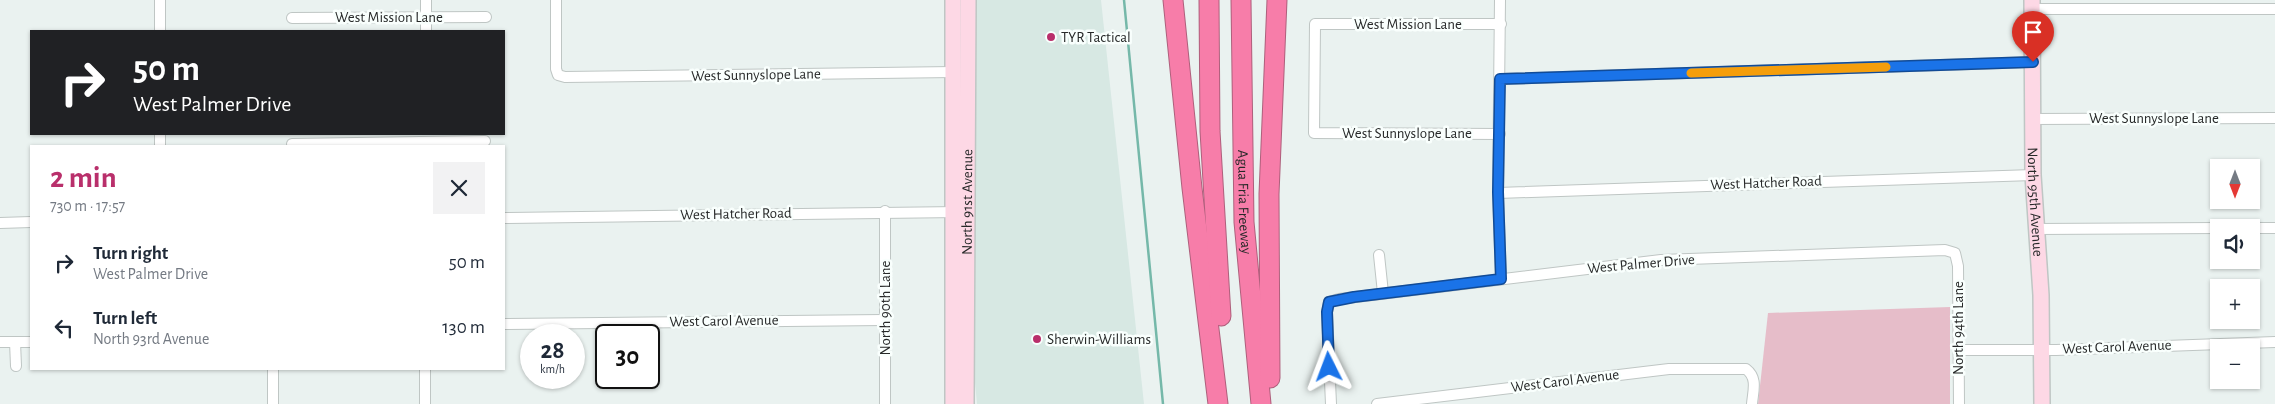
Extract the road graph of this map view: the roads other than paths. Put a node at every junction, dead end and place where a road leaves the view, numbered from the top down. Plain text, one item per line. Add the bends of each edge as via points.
1 (160, 0) edge
2 (426, 0) edge
3 (556, 0) edge
4 (954, 0) edge
5 (968, 0) edge
6 (1173, 0) edge
7 (1209, 0) edge
8 (1241, 0) edge
9 (1277, 0) edge
10 (1500, 0) edge
11 (2238, 4) edge
12 (2032, 5) edge
13 (2109, 5) edge
14 (2275, 9) edge
15 (426, 17) junction
16 (486, 17) dead end
17 (292, 18) dead end
18 (1501, 24) junction
19 (160, 30) edge
20 (426, 30) edge
21 (2033, 62) junction
22 (961, 72) junction
23 (1500, 79) junction
24 (2275, 118) edge
25 (2033, 119) junction
26 (1314, 133) joint
27 (1500, 134) junction
28 (425, 141) edge
29 (485, 141) dead end
30 (292, 144) dead end
31 (2033, 175) junction
32 (1498, 192) junction
33 (885, 212) junction
34 (960, 212) junction
35 (505, 218) edge
36 (30, 222) edge
37 (0, 223) edge
38 (2210, 228) edge
39 (2260, 228) edge
40 (2275, 228) edge
41 (2037, 229) junction
42 (1955, 253) joint
43 (1379, 255) dead end
44 (1501, 279) junction
45 (1383, 293) junction
46 (884, 320) junction
47 (505, 324) edge
48 (0, 342) edge
49 (15, 342) junction
50 (30, 342) edge
51 (2275, 342) edge
52 (1958, 350) junction
53 (2042, 350) junction
54 (16, 366) dead end
55 (960, 368) junction
56 (273, 370) edge
57 (425, 370) edge
58 (273, 404) edge
59 (425, 404) edge
60 (885, 404) edge
61 (952, 404) edge
62 (966, 404) edge
63 (1218, 404) edge
64 (1229, 404) edge
65 (1261, 404) edge
66 (1272, 404) edge
67 (1331, 404) edge
68 (1377, 404) edge
69 (1752, 404) edge
70 (1959, 404) edge
71 (2042, 404) edge

1 - 19 street
2 - 15 street
3 - 22 street, West Sunnyslope Lane via 556,69 558,75 565,77
4 - 22 main road, North 91st Avenue
5 - 22 main road, North 91st Avenue
6 - 63 highway
7 - 64 highway, Agua Fria Freeway via 1210,131
8 - 65 highway, Agua Fria Freeway via 1244,222
9 - 66 highway via 1269,194 1268,327
10 - 18 street
11 - 13 street
11 - 14 street
12 - 13 street
12 - 21 main road, North 95th Avenue
15 - 16 street, West Mission Lane
15 - 17 street, West Mission Lane
15 - 20 street
18 - 23 street
18 - 26 street, West Mission Lane via 1314,24
21 - 23 street
21 - 25 main road, North 95th Avenue
22 - 34 main road, North 91st Avenue
23 - 27 street
24 - 25 street, West Sunnyslope Lane
25 - 31 main road, North 95th Avenue
26 - 27 street, West Sunnyslope Lane
27 - 32 street
28 - 29 street
28 - 30 street
31 - 32 street, West Hatcher Road
31 - 41 main road, North 95th Avenue
32 - 44 street
33 - 34 street, West Hatcher Road
33 - 35 street, West Hatcher Road
33 - 46 street, North 90th Lane
34 - 55 main road, North 91st Avenue
36 - 37 street
38 - 41 street
39 - 40 street
41 - 53 main road, North 95th Avenue
42 - 44 street, West Palmer Drive via 1945,250 1672,259
42 - 52 street, North 94th Lane via 1958,266
43 - 45 street
44 - 45 street, West Palmer Drive
45 - 67 street, West Palmer Drive via 1329,302
46 - 47 street, West Carol Avenue
46 - 60 street, North 90th Lane
48 - 49 street
49 - 50 street
49 - 54 street
51 - 53 street, West Carol Avenue
52 - 53 street, West Carol Avenue
52 - 70 street, North 94th Lane
53 - 71 main road, North 95th Avenue
55 - 61 main road, North 91st Avenue
55 - 62 main road, North 91st Avenue
56 - 58 street
57 - 59 street
68 - 69 street, West Carol Avenue via 1670,369 1746,369 1755,381

